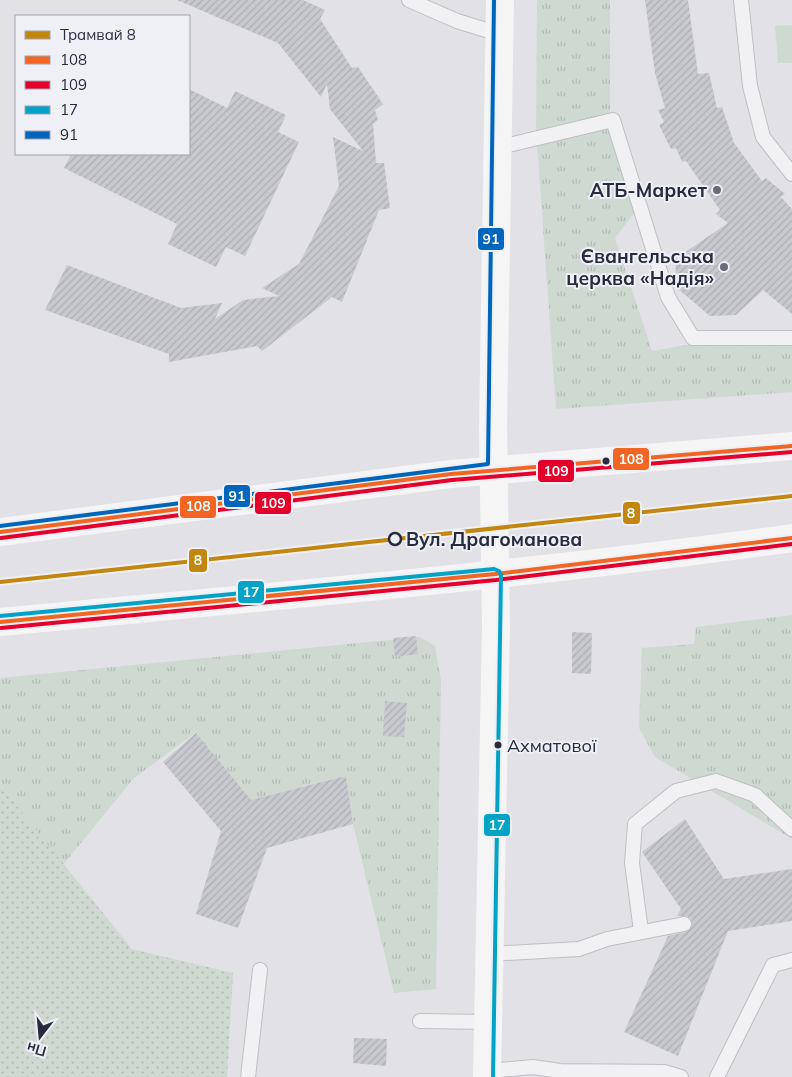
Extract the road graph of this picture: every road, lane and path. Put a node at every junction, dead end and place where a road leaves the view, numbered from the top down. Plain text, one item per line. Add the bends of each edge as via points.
1 (409, 0) edge
2 (500, 0) edge
3 (741, 0) edge
4 (499, 34) junction
5 (496, 148) junction
6 (792, 174) edge
7 (792, 338) edge
8 (792, 446) edge
9 (494, 470) junction
10 (0, 532) edge
11 (792, 538) edge
12 (495, 575) junction
13 (0, 622) edge
14 (792, 829) edge
15 (684, 924) dead end
16 (641, 931) junction
17 (489, 954) junction
18 (792, 960) edge
19 (260, 970) dead end
20 (420, 1021) dead end
21 (488, 1022) junction
22 (487, 1074) edge
23 (248, 1077) edge
24 (681, 1077) edge
25 (717, 1077) edge

1 - 4 lane via 457,21
2 - 4 main road
3 - 6 lane via 750,86 762,137
4 - 5 main road
5 - 7 lane via 613,120 668,297 693,338
5 - 9 main road
8 - 9 main road
9 - 10 main road
9 - 12 main road
11 - 12 main road via 633,561
12 - 13 main road
12 - 17 main road
14 - 16 lane via 755,796 716,781 676,790 635,824 632,863
15 - 16 lane
16 - 17 lane via 579,949
17 - 21 main road
18 - 25 lane via 773,965
19 - 23 lane
20 - 21 lane
21 - 22 main road
22 - 24 lane via 533,1067 560,1071 664,1072

